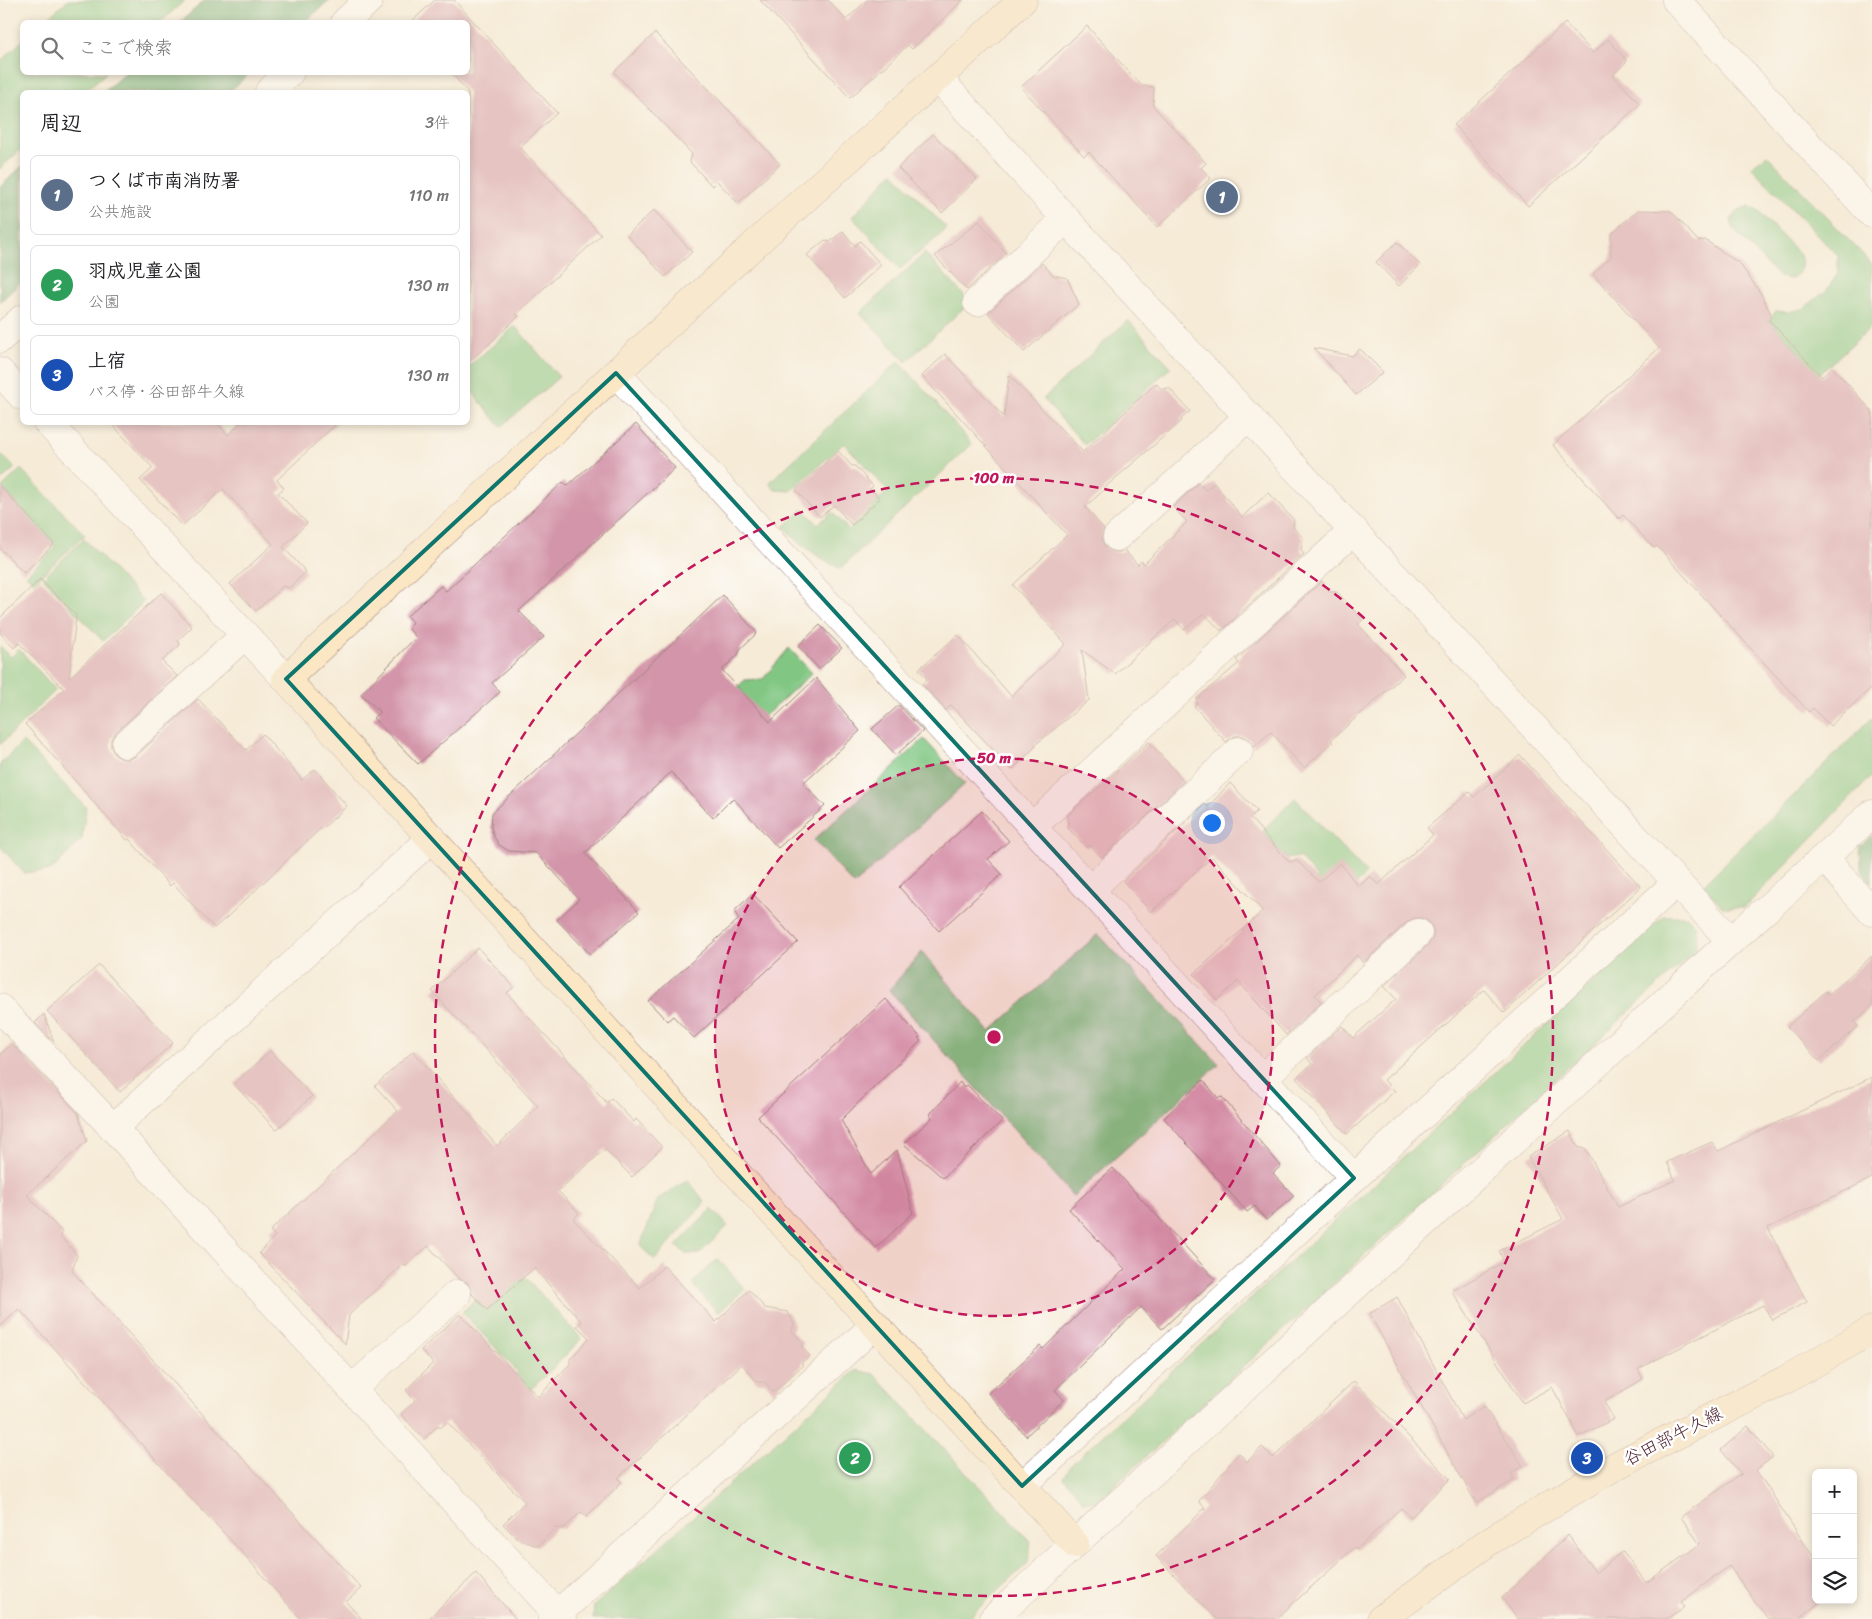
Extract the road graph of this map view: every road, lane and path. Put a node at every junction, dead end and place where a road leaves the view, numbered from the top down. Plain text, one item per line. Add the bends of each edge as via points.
1 (369, 0) edge
2 (1023, 0) edge
3 (1676, 0) edge
4 (347, 20) edge
5 (287, 75) edge
6 (938, 78) junction
7 (271, 90) edge
8 (1872, 214) edge
9 (1066, 219) junction
10 (977, 302) dead end
11 (20, 320) edge
12 (0, 339) edge
13 (0, 372) edge
14 (616, 373) junction
15 (20, 394) edge
16 (1249, 416) junction
17 (50, 425) edge
18 (1354, 530) junction
19 (1117, 537) dead end
20 (245, 635) junction
21 (286, 679) junction
22 (126, 744) dead end
23 (1239, 751) dead end
24 (1872, 814) edge
25 (1032, 827) junction
26 (432, 838) junction
27 (1825, 858) junction
28 (1676, 882) junction
29 (1090, 890) junction
30 (1872, 912) edge
31 (1418, 933) dead end
32 (1731, 942) junction
33 (0, 1008) edge
34 (1263, 1078) junction
35 (113, 1128) junction
36 (1354, 1178) junction
37 (457, 1294) dead end
38 (875, 1325) junction
39 (1872, 1330) edge
40 (352, 1389) junction
41 (1022, 1486) junction
42 (1076, 1544) junction
43 (557, 1617) edge
44 (993, 1619) edge
45 (1381, 1619) edge

1 - 4 street
2 - 6 street
3 - 8 street
5 - 7 street
6 - 9 street
6 - 14 street
9 - 10 street
9 - 16 street
11 - 12 street
13 - 15 street
14 - 21 street
14 - 25 street
16 - 18 street
16 - 19 street
17 - 20 street
18 - 25 street
18 - 28 street
20 - 21 street
20 - 22 street
21 - 26 street
23 - 29 street
24 - 27 street
25 - 29 street
26 - 35 street
26 - 38 street
27 - 30 street
27 - 32 street
28 - 32 street
28 - 36 street
29 - 34 street
31 - 34 street
32 - 42 street
33 - 35 street
34 - 36 street
35 - 40 street
36 - 41 street
37 - 40 street
38 - 41 street
38 - 43 street
39 - 45 street, 谷田部牛久線 via 1786,1380 1601,1474 1491,1540
40 - 43 street
41 - 42 street
42 - 44 street

